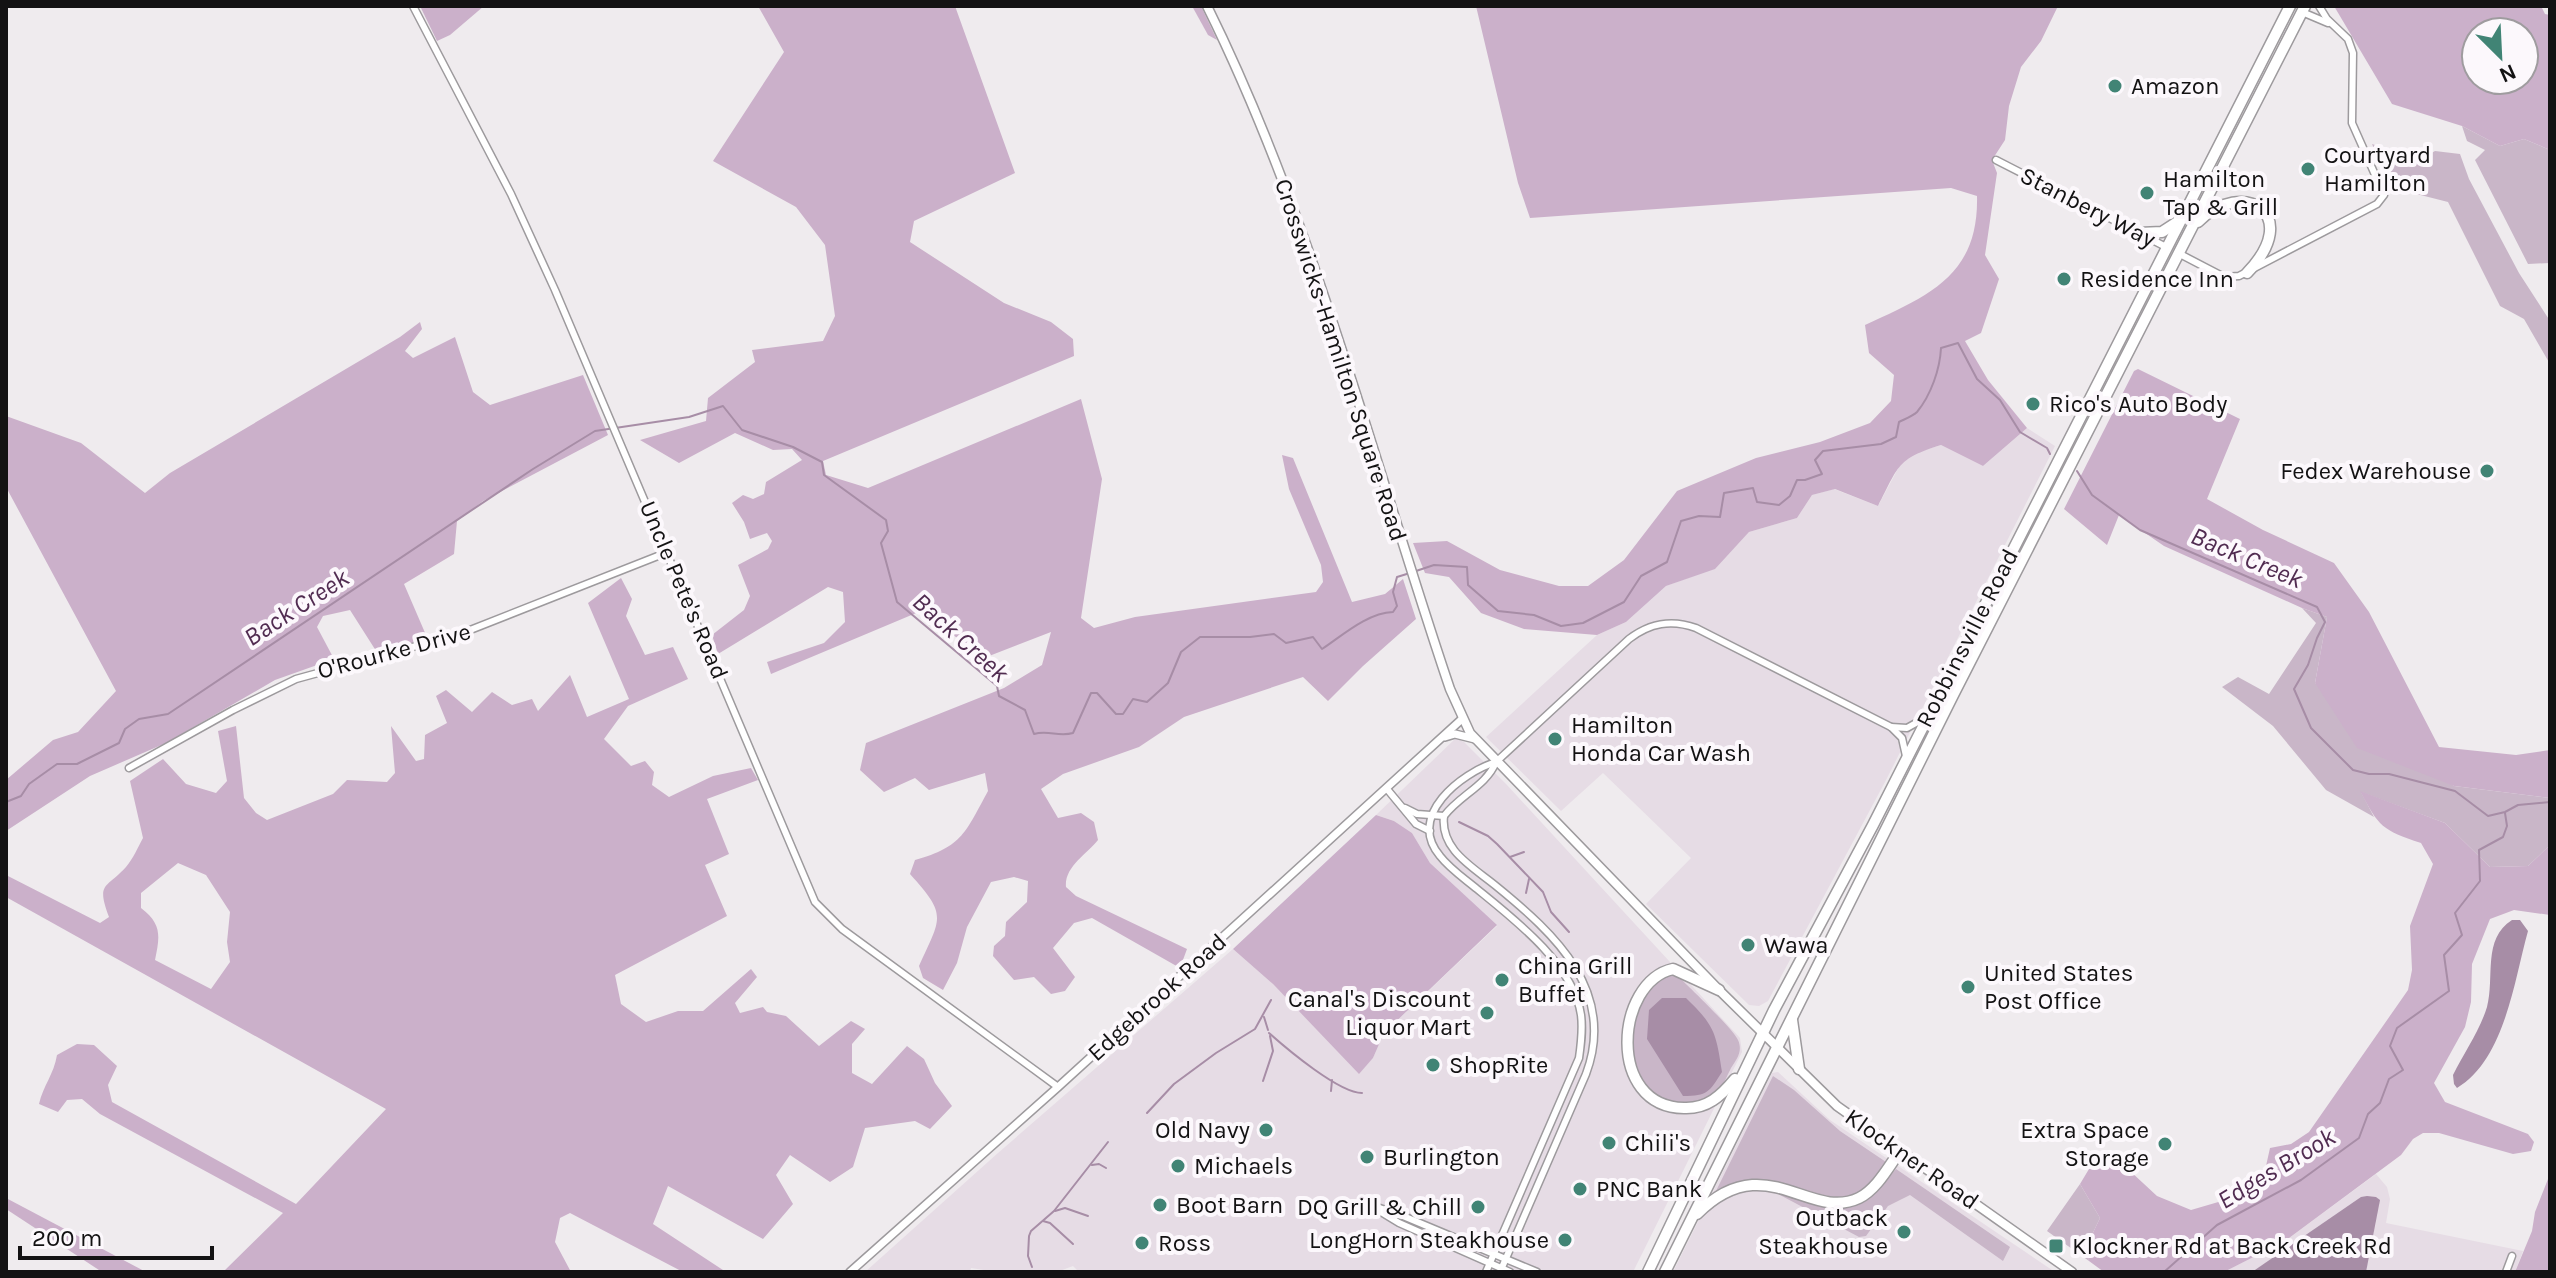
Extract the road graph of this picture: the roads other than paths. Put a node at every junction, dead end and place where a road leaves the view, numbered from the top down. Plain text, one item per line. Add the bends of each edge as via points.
1 (413, 6) edge
2 (1207, 6) edge
3 (2290, 6) edge
4 (2319, 6) edge
5 (2302, 8) edge
6 (2335, 26) junction
7 (1996, 160) dead end
8 (2181, 220) junction
9 (2191, 229) junction
10 (2139, 233) junction
11 (2167, 248) junction
12 (2179, 254) junction
13 (2247, 273) junction
14 (668, 552) junction
15 (1456, 704) junction
16 (1928, 716) junction
17 (1462, 719) junction
18 (1891, 727) junction
19 (1447, 732) junction
20 (1475, 739) junction
21 (1437, 742) junction
22 (1906, 759) junction
23 (1496, 762) junction
24 (129, 768) dead end
25 (1916, 769) junction
26 (1387, 789) junction
27 (1404, 808) junction
28 (1432, 815) junction
29 (1444, 816) junction
30 (1430, 831) junction
31 (1719, 990) junction
32 (1792, 1016) junction
33 (1762, 1033) junction
34 (1776, 1047) junction
35 (1746, 1065) junction
36 (1799, 1069) junction
37 (1058, 1087) junction
38 (1900, 1151) junction
39 (1688, 1224) junction
40 (1494, 1253) junction
41 (2512, 1256) dead end
42 (1506, 1258) junction
43 (1490, 1264) junction
44 (1501, 1270) edge
45 (850, 1272) edge
46 (1486, 1272) edge
47 (1510, 1272) edge
48 (1537, 1272) edge
49 (1648, 1272) edge
50 (1665, 1272) edge
51 (2072, 1272) edge
52 (2506, 1272) edge

1 - 14 street, Uncle Pete's Road via 516,206
2 - 15 main road, Crosswicks-Hamilton Square Road via 1241,74 1328,311
3 - 8 highway, Robbinsville Road
4 - 6 street
5 - 6 street
5 - 9 highway, Robbinsville Road
6 - 13 street via 2353,53 2352,123 2384,195 2377,204
7 - 10 street, Stanbery Way
8 - 10 highway via 2162,232
8 - 11 highway, Robbinsville Road
9 - 12 highway, Robbinsville Road
9 - 13 highway via 2221,205 2239,202 2263,211 2271,225 2270,240
10 - 11 street, Stanbery Way
11 - 12 street, Stanbery Way
11 - 16 highway, Robbinsville Road
12 - 13 street via 2224,277
12 - 25 highway, Robbinsville Road
14 - 24 street, O'Rourke Drive via 460,634 296,679
14 - 37 street, Uncle Pete's Road via 821,911
15 - 17 main road, Crosswicks-Hamilton Square Road
15 - 19 street
16 - 18 street via 1907,728
16 - 22 highway, Robbinsville Road
16 - 25 highway via 1914,757
17 - 19 street, Edgebrook Road
17 - 20 main road, Crosswicks-Hamilton Square Road
18 - 22 street via 1902,738
18 - 23 street via 1696,628 1671,622 1640,630
19 - 21 street, Edgebrook Road
20 - 21 street via 1455,734
20 - 23 main road, Crosswicks-Hamilton Square Road
21 - 26 street, Edgebrook Road
22 - 33 highway, Robbinsville Road
23 - 28 street via 1479,767 1449,790
23 - 29 street via 1489,777
23 - 31 main road
25 - 32 highway, Robbinsville Road
26 - 27 street
26 - 37 street, Edgebrook Road
27 - 28 street
27 - 30 street via 1416,824
28 - 29 street
28 - 30 street
29 - 42 street via 1449,845 1558,946 1584,981 1595,1014 1591,1060
30 - 40 street via 1440,857 1509,915 1562,971 1581,1015 1579,1058
31 - 33 main road
31 - 35 highway via 1673,969 1644,990 1632,1014 1627,1044 1635,1078 1641,1090 1663,1106 1696,1108 1717,1098
32 - 34 highway, Robbinsville Road
32 - 36 highway
33 - 34 main road, Klockner Road
33 - 35 highway, Robbinsville Road
34 - 36 main road, Klockner Road
34 - 39 highway, Robbinsville Road
35 - 49 highway, Robbinsville Road
36 - 38 main road, Klockner Road via 1837,1106
37 - 45 street, Edgebrook Road
38 - 39 highway via 1861,1197 1828,1201 1779,1186 1739,1187 1716,1198
38 - 51 main road, Klockner Road
39 - 50 highway, Robbinsville Road
40 - 42 street
40 - 43 street
40 - 43 street via 1371,1205
41 - 52 street
42 - 44 street
42 - 48 street
43 - 44 street
43 - 46 street
44 - 47 street

